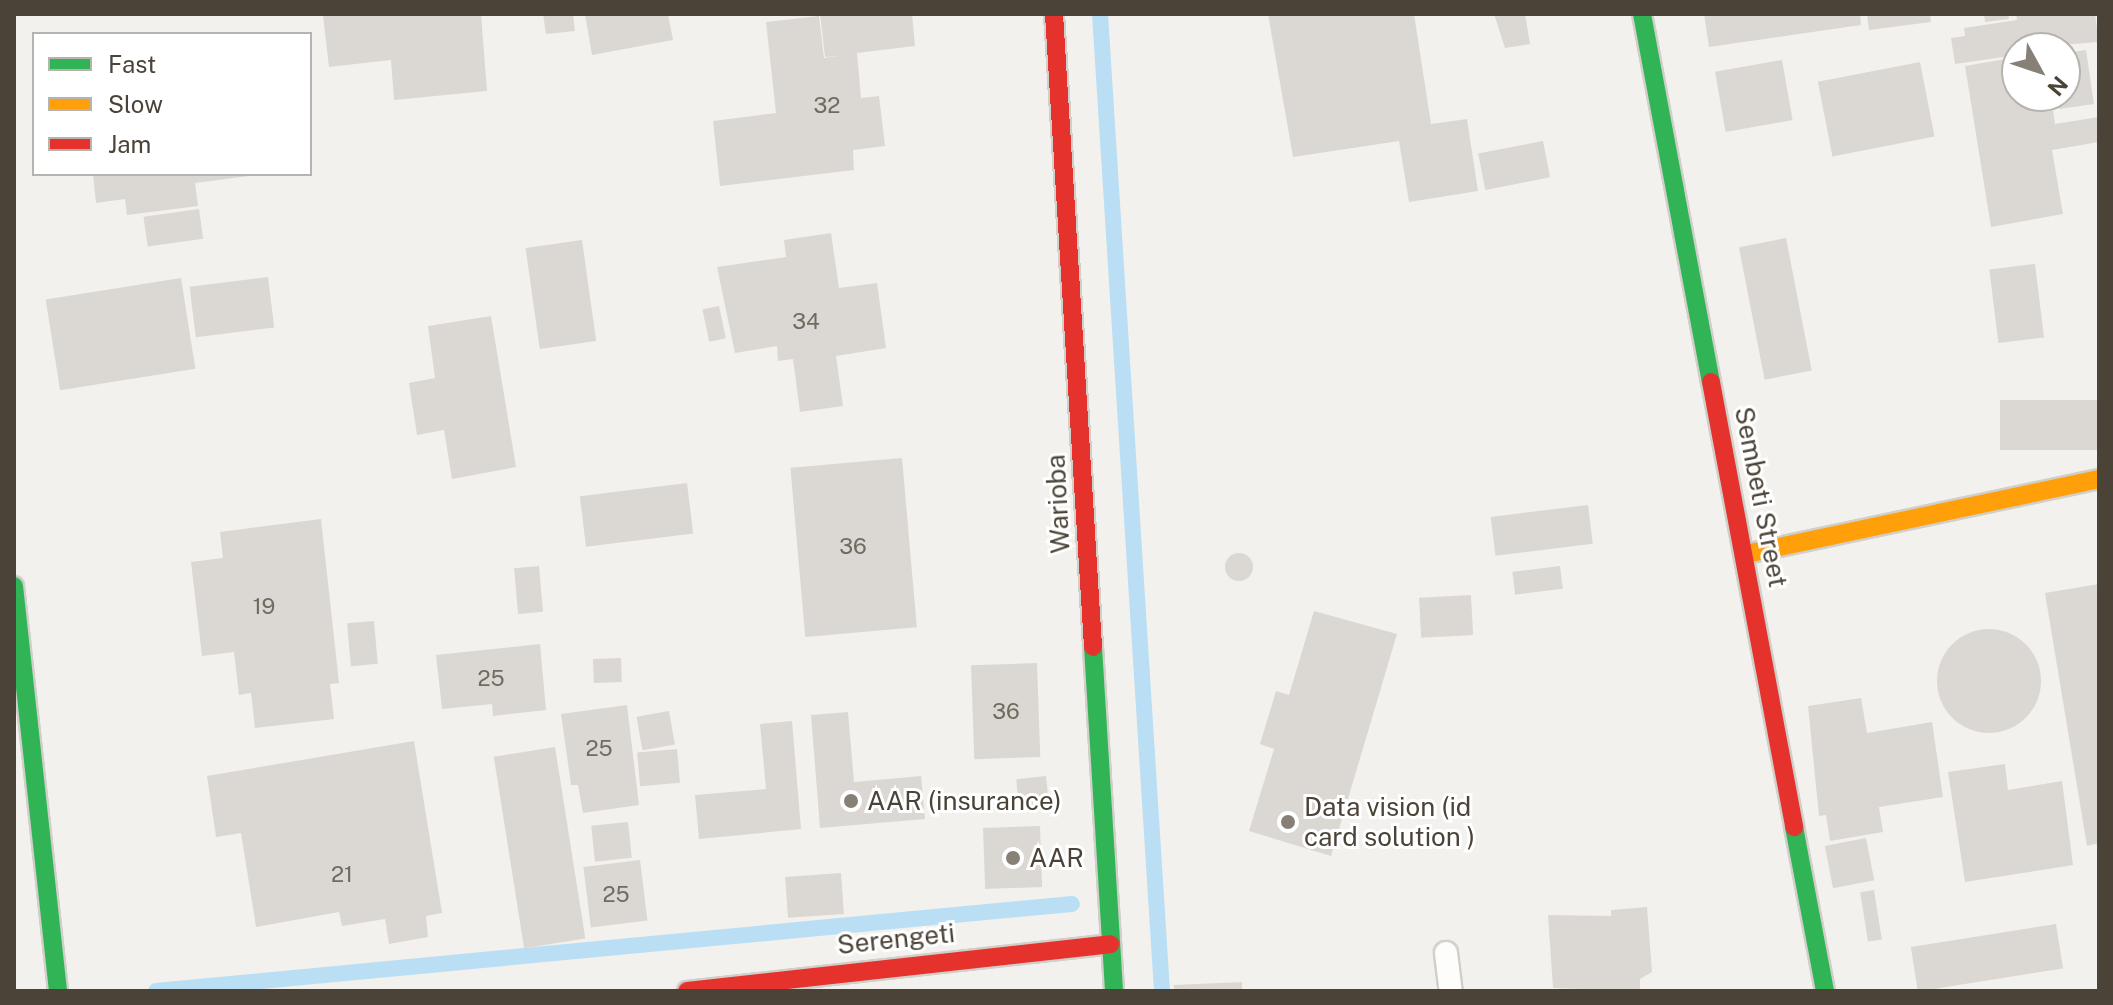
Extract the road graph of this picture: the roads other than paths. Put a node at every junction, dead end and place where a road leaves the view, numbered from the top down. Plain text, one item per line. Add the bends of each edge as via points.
1 (1054, 14) edge
2 (1642, 14) edge
3 (2099, 479) edge
4 (1746, 554) junction
5 (14, 586) edge
6 (1110, 944) junction
7 (1446, 953) dead end
8 (58, 991) edge
9 (687, 991) edge
10 (1114, 991) edge
11 (1451, 991) edge
12 (1825, 991) edge

1 - 6 street, Warioba
2 - 4 street, Sembeti Street
3 - 4 street
4 - 12 street, Sembeti Street
5 - 8 street
6 - 9 street, Serengeti
6 - 10 street, Warioba
7 - 11 lane

